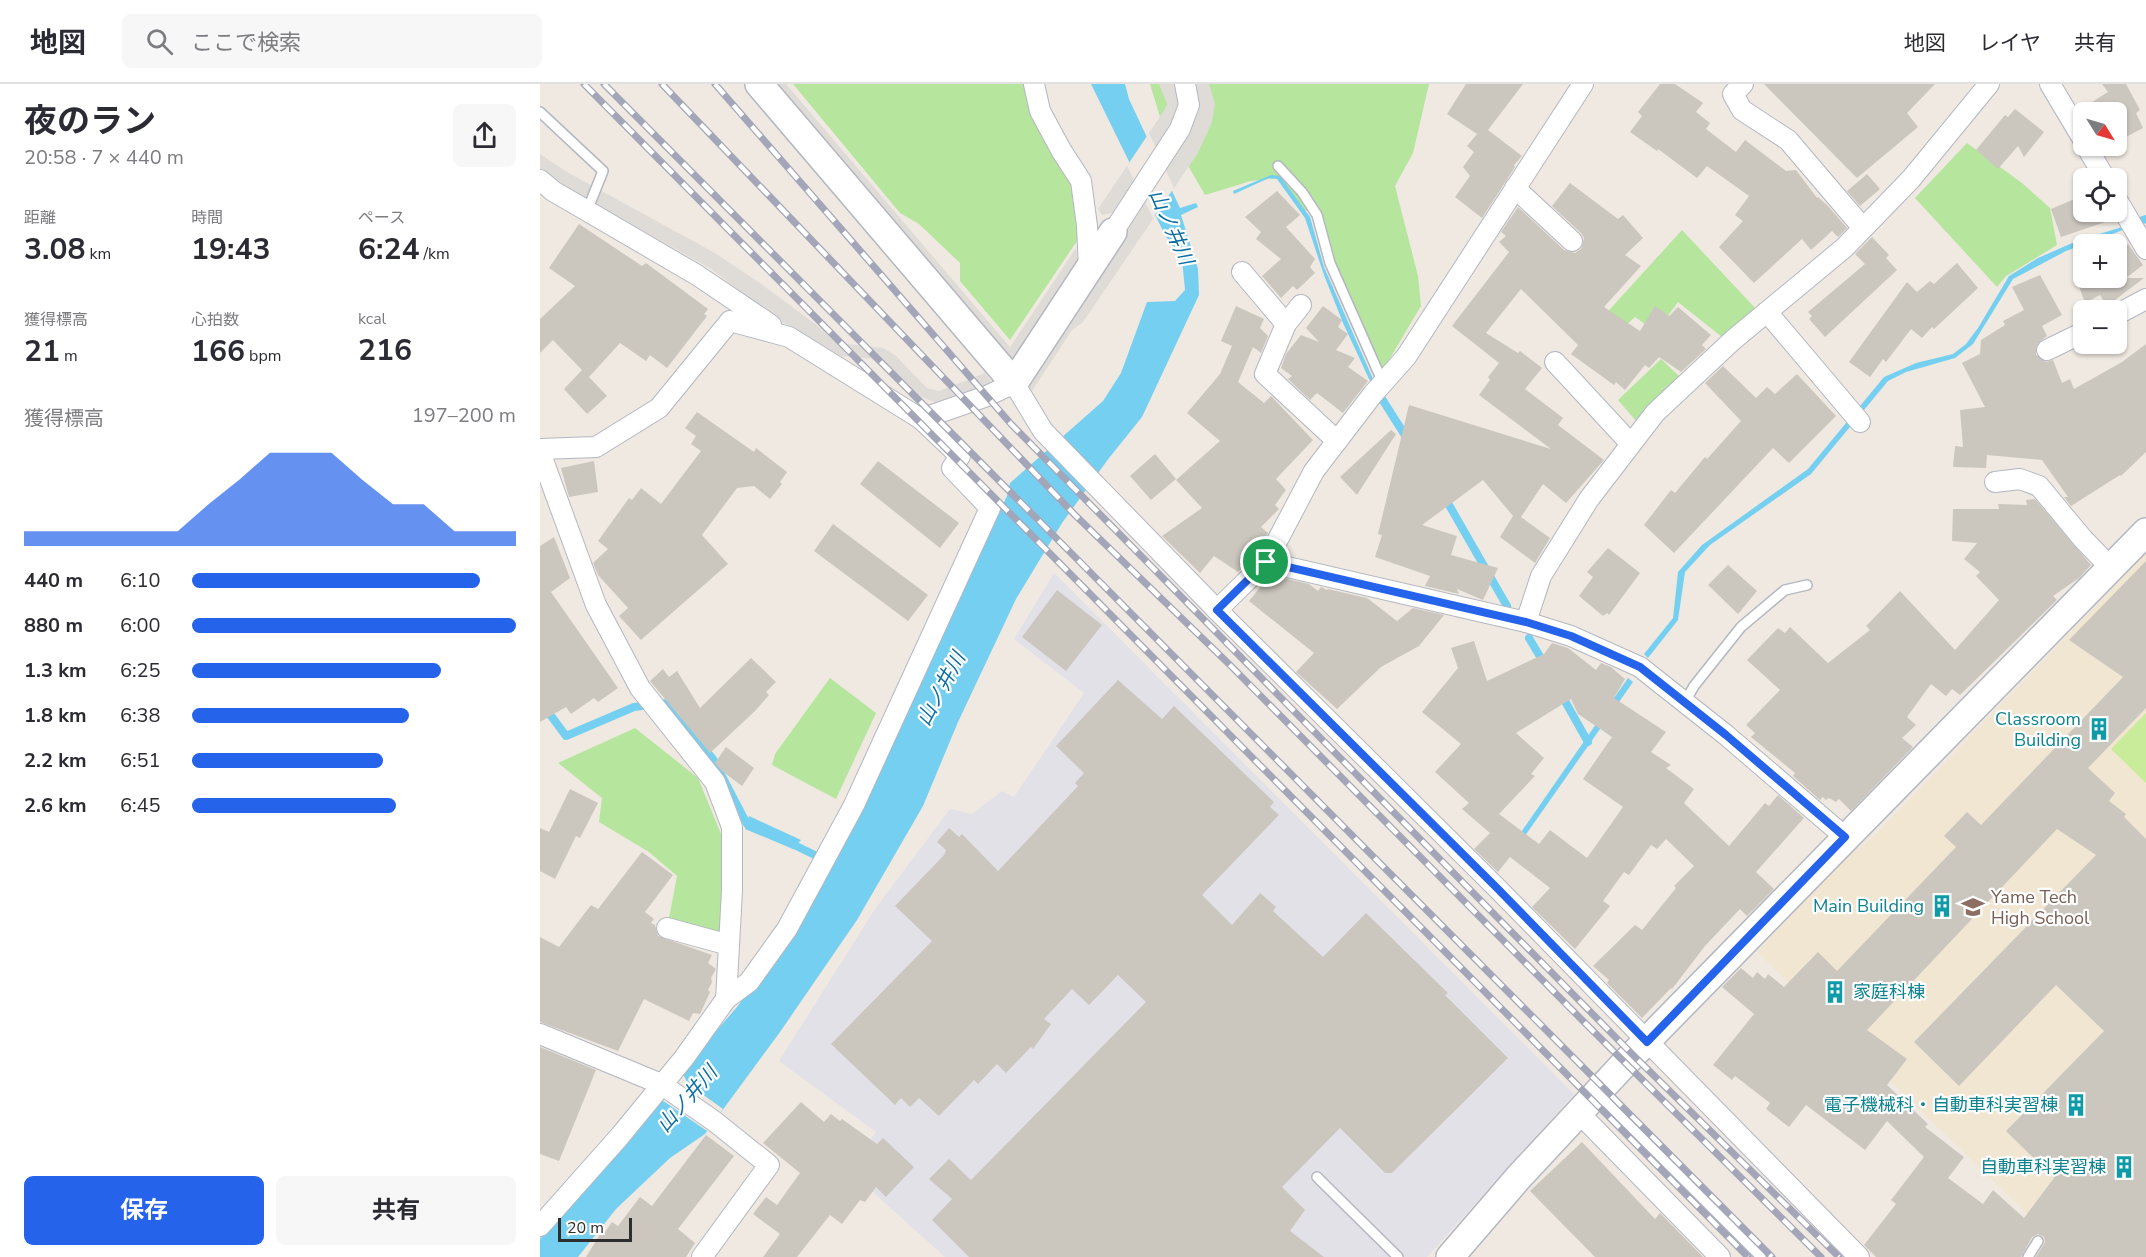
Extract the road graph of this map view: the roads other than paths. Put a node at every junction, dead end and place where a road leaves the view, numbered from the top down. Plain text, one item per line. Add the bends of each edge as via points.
1 (759, 84) edge
2 (1034, 84) edge
3 (1185, 84) edge
4 (1583, 84) edge
5 (1743, 84) edge
6 (1989, 84) edge
7 (2050, 84) edge
8 (540, 112) edge
9 (2073, 123) edge
10 (1278, 166) dead end
11 (540, 180) edge
12 (1515, 188) junction
13 (587, 211) junction
14 (2127, 217) edge
15 (1863, 228) junction
16 (1113, 232) joint
17 (1572, 241) dead end
18 (2146, 249) edge
19 (1089, 268) junction
20 (1242, 272) dead end
21 (2146, 299) edge
22 (1301, 305) dead end
23 (2127, 309) edge
24 (1767, 312) junction
25 (1286, 324) junction
26 (789, 337) junction
27 (2073, 337) edge
28 (2047, 350) dead end
29 (1555, 362) dead end
30 (1014, 383) junction
31 (1383, 383) junction
32 (921, 419) junction
33 (1860, 422) dead end
34 (1337, 441) junction
35 (1631, 444) junction
36 (540, 451) edge
37 (1995, 482) dead end
38 (2146, 532) edge
39 (1266, 562) junction
40 (2111, 568) junction
41 (1807, 585) dead end
42 (1217, 610) junction
43 (1526, 622) junction
44 (1685, 702) junction
45 (1845, 837) junction
46 (667, 928) dead end
47 (729, 945) junction
48 (726, 999) junction
49 (540, 1034) edge
50 (1647, 1042) junction
51 (664, 1086) junction
52 (1597, 1093) junction
53 (1579, 1113) junction
54 (1317, 1177) dead end
55 (540, 1226) edge
56 (2038, 1241) dead end
57 (702, 1257) edge
58 (1398, 1257) edge
59 (1450, 1257) edge
60 (1720, 1257) edge
61 (1761, 1257) edge
62 (1859, 1257) edge
63 (2028, 1257) edge

1 - 30 street
2 - 19 street via 1040,111 1082,181
3 - 16 street via 1189,105 1180,129
4 - 12 street
5 - 15 street via 1732,94 1742,110 1788,140
6 - 15 street via 1911,179
7 - 9 street
8 - 13 lane via 603,171
10 - 31 lane via 1317,215 1330,262
11 - 13 street
12 - 17 street
12 - 31 street via 1406,357
13 - 26 street via 697,275
14 - 18 street
15 - 24 street
16 - 19 street
19 - 30 street
20 - 25 street
21 - 23 street
22 - 25 street
24 - 33 street
24 - 35 street via 1655,413
25 - 34 street via 1265,374
26 - 32 street
26 - 36 street via 730,321 659,408 596,447
27 - 28 street
29 - 35 street
30 - 32 street
30 - 42 street via 1043,431
31 - 34 street
32 - 48 street via 960,456 952,468 990,508 849,816 787,930 749,982
34 - 39 street via 1314,471
35 - 43 street via 1589,499 1541,576
36 - 47 street via 596,605 635,678 715,782 732,827
37 - 40 street via 2020,479 2039,486
38 - 40 street
39 - 42 street
39 - 43 street
40 - 45 street
41 - 44 lane via 1785,590 1741,627
42 - 50 street
43 - 44 street via 1571,636 1640,667
44 - 45 street
45 - 50 street
46 - 47 street
47 - 48 street
48 - 51 street
49 - 51 street
50 - 52 street
50 - 62 street
51 - 55 street
51 - 57 street via 769,1165
52 - 53 street
52 - 61 lane
53 - 59 street
53 - 60 street
54 - 58 lane
56 - 63 lane

